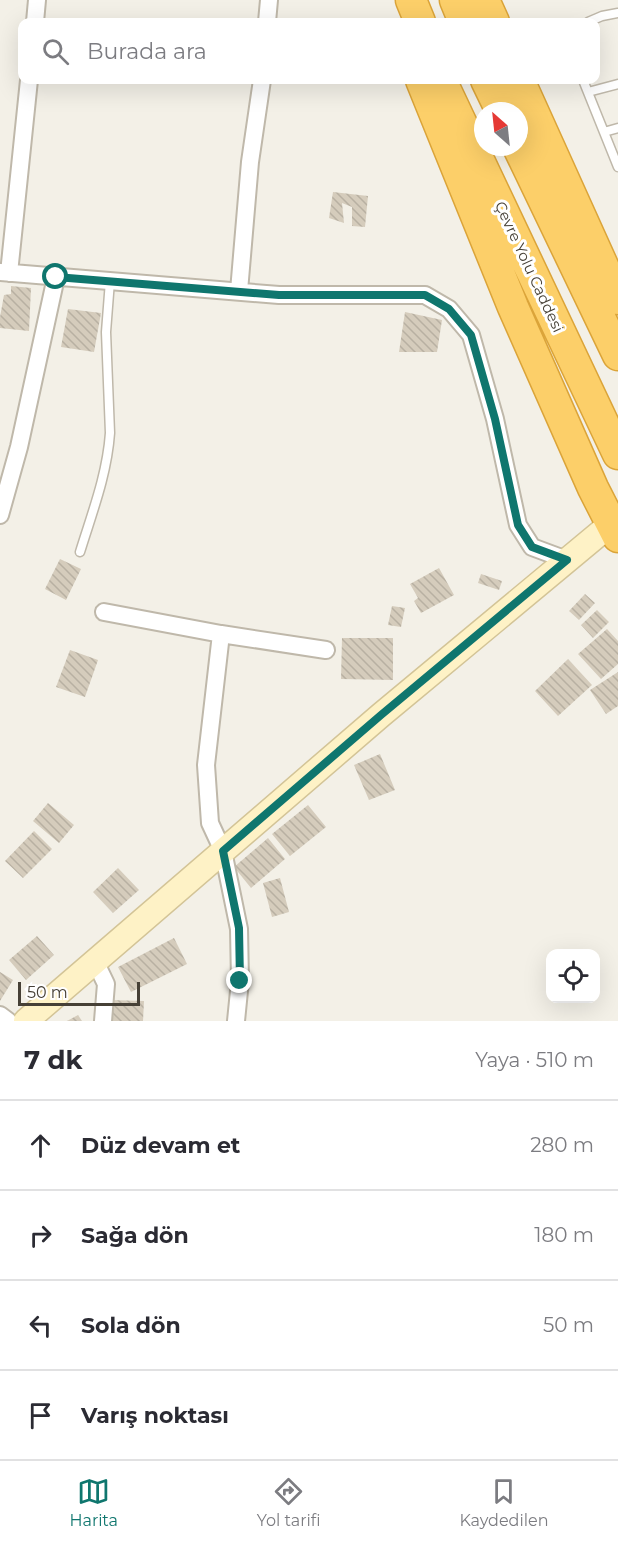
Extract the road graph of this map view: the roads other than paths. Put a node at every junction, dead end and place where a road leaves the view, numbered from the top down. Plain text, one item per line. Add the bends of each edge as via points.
1 (37, 0) edge
2 (269, 0) edge
3 (390, 0) edge
4 (411, 0) edge
5 (455, 0) edge
6 (484, 0) edge
7 (618, 13) edge
8 (35, 18) edge
9 (267, 18) edge
10 (396, 18) edge
11 (418, 18) edge
12 (462, 18) edge
13 (492, 18) edge
14 (597, 18) edge
15 (28, 84) edge
16 (261, 84) edge
17 (423, 84) edge
18 (443, 84) edge
19 (488, 84) edge
20 (521, 84) edge
21 (585, 84) edge
22 (618, 84) edge
23 (588, 92) junction
24 (497, 102) edge
25 (618, 128) edge
26 (604, 132) junction
27 (522, 156) edge
28 (618, 167) edge
29 (4, 273) edge
30 (56, 277) junction
31 (110, 281) junction
32 (239, 291) junction
33 (618, 299) edge
34 (618, 355) edge
35 (618, 454) edge
36 (0, 515) edge
37 (616, 526) edge
38 (80, 552) dead end
39 (567, 560) junction
40 (104, 612) dead end
41 (221, 634) junction
42 (326, 650) dead end
43 (223, 851) junction
44 (95, 961) junction
45 (0, 1015) edge
46 (8, 1021) edge
47 (26, 1021) edge
48 (103, 1021) edge
49 (236, 1021) edge

1 - 8 street
2 - 9 street
3 - 10 highway
4 - 11 highway
5 - 12 highway
6 - 13 highway
7 - 14 lane
15 - 29 street
16 - 32 street
17 - 37 highway via 513,307 593,488
18 - 35 highway, Çevre Yolu Caddesi
19 - 24 highway
20 - 33 highway
21 - 23 lane
22 - 23 lane
23 - 26 lane
25 - 26 lane
26 - 28 lane
27 - 34 highway
29 - 30 street
30 - 31 street
30 - 36 street
31 - 32 street
31 - 38 lane via 106,332 109,448
32 - 39 street via 279,295 425,295 449,309 471,335 495,419 518,525 532,547
37 - 39 street
39 - 43 street
40 - 41 street
41 - 42 street
41 - 43 street via 206,765 210,823
43 - 44 street
43 - 49 street via 239,928
44 - 47 street
44 - 48 street via 106,984
45 - 46 street

